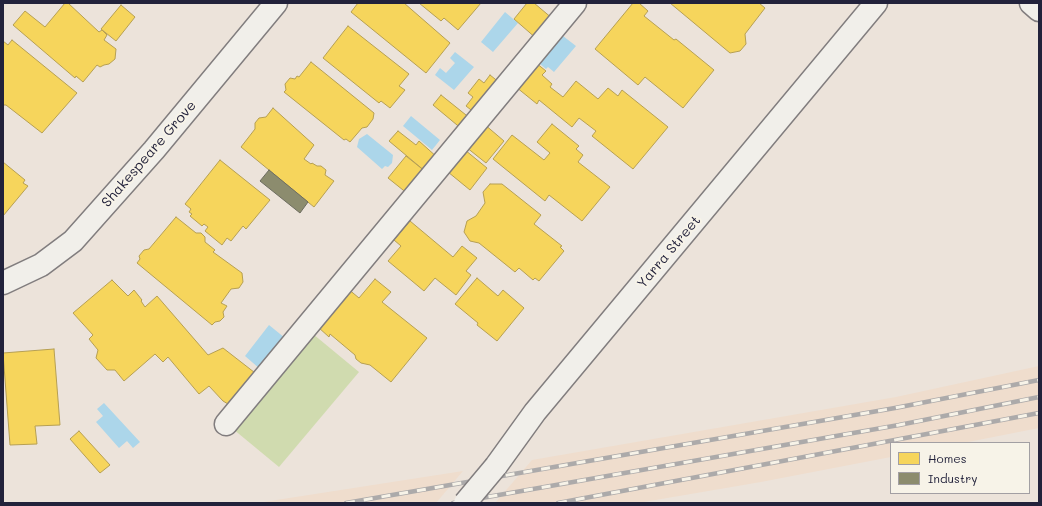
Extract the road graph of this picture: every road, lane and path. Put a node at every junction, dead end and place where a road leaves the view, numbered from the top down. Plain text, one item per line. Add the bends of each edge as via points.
1 (276, 3) edge
2 (575, 3) edge
3 (876, 3) edge
4 (1031, 3) edge
5 (1039, 10) edge
6 (3, 282) edge
7 (226, 424) dead end
8 (465, 503) edge

1 - 6 street, Shakespeare Grove via 154,150 73,241 41,265
2 - 7 street
3 - 8 street, Yarra Street, bridge via 535,412 496,466
4 - 5 street

